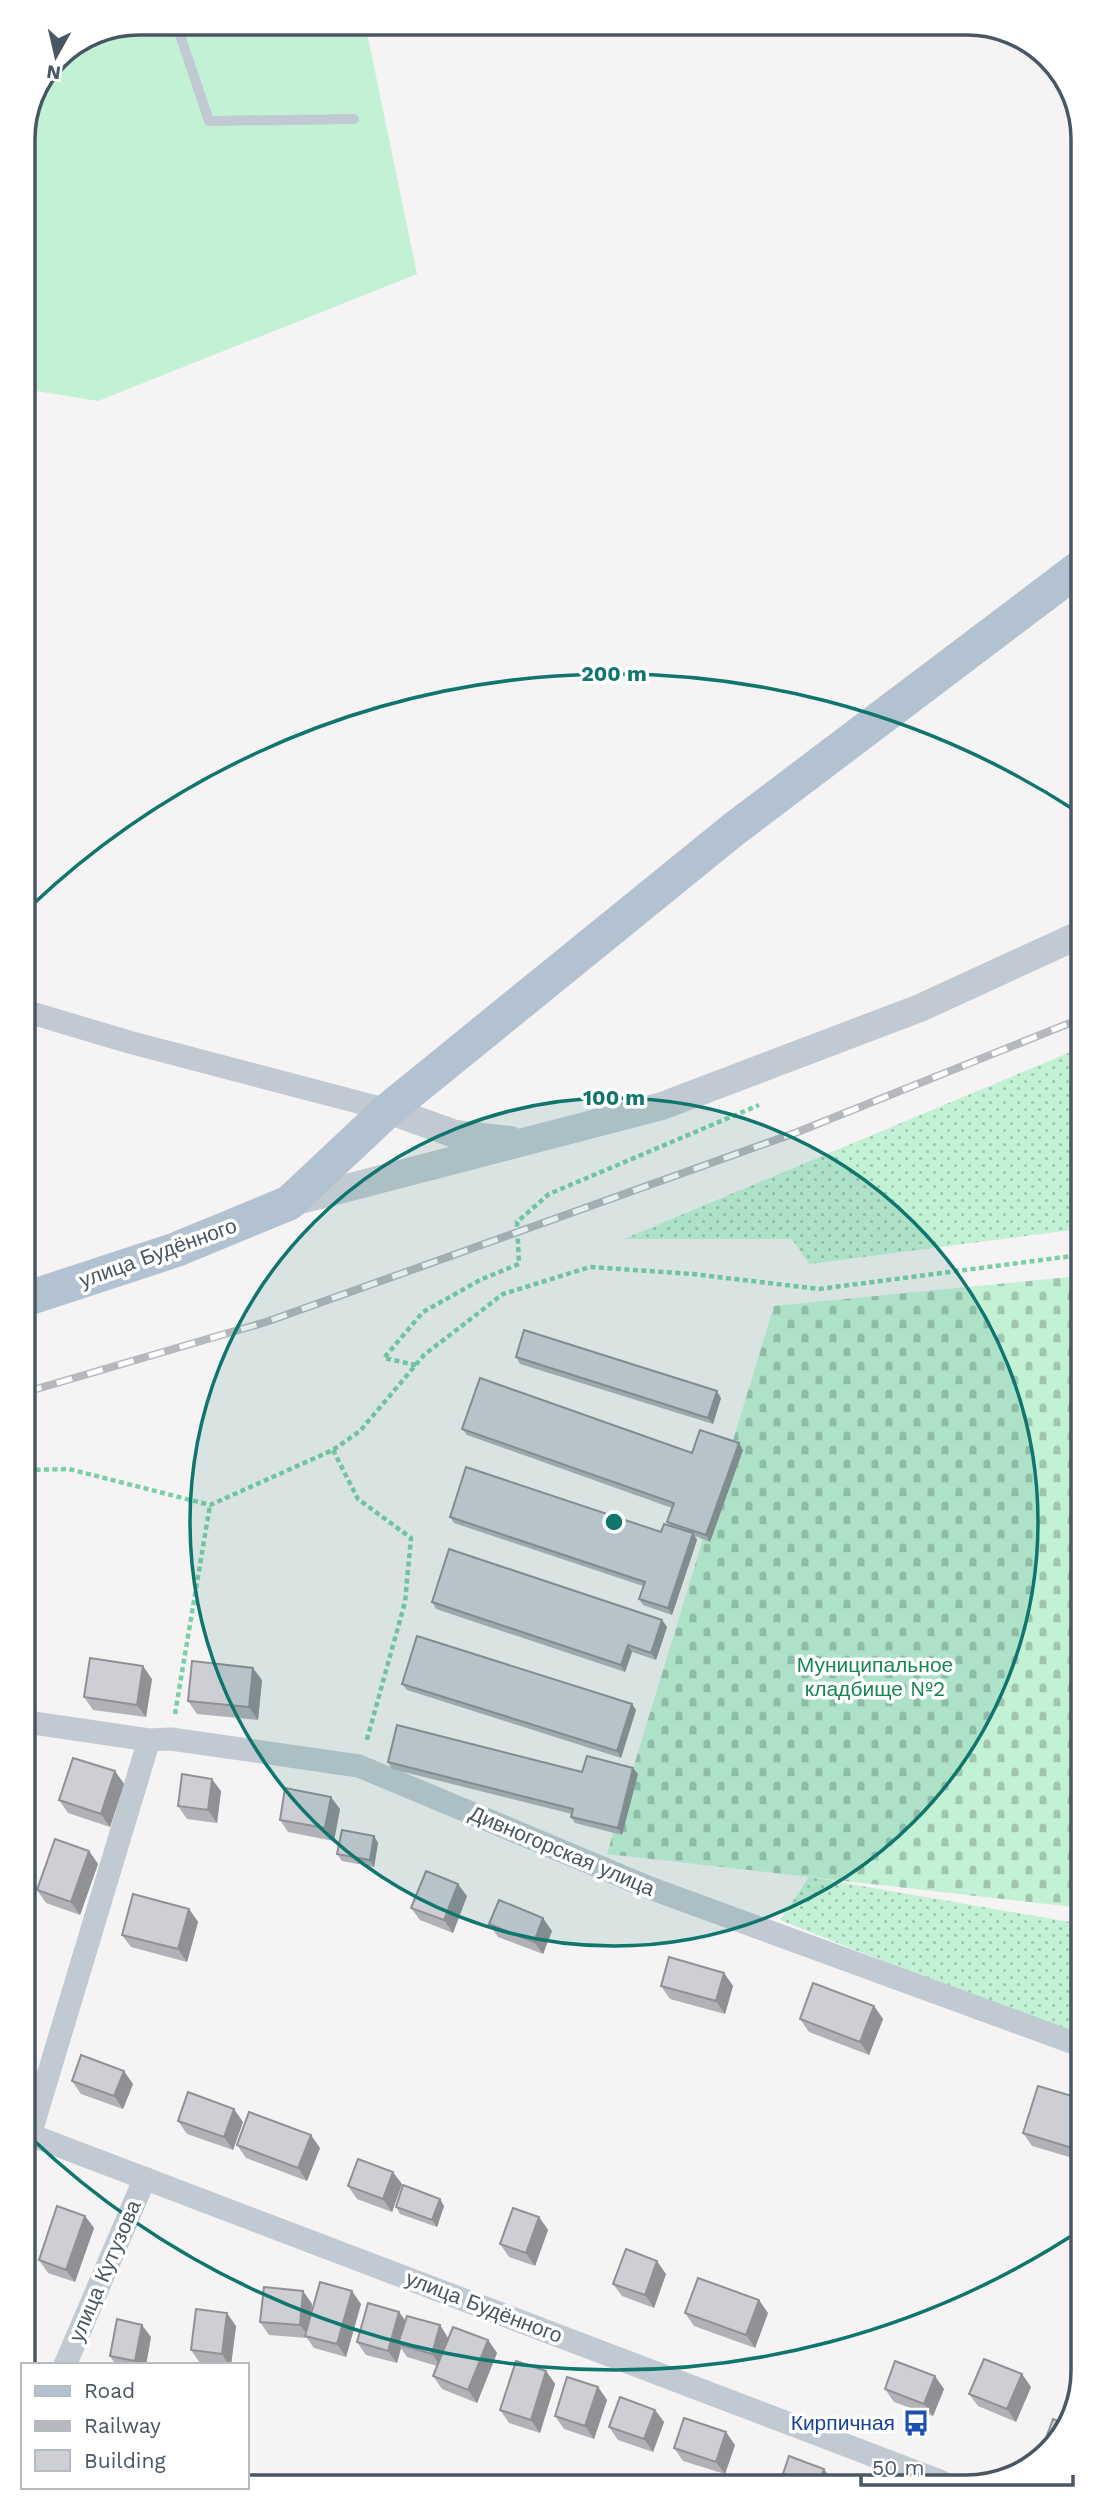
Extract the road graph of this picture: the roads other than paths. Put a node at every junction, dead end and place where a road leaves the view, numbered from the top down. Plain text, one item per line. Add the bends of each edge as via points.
1 (180, 35) edge
2 (354, 120) dead end
3 (1071, 574) edge
4 (1071, 939) edge
5 (35, 1014) edge
6 (388, 1110) junction
7 (530, 1142) junction
8 (289, 1203) junction
9 (35, 1297) edge
10 (35, 1723) edge
11 (160, 1739) junction
12 (1071, 2042) edge
13 (35, 2117) edge
14 (35, 2137) edge
15 (145, 2178) junction
16 (66, 2363) edge
17 (922, 2475) edge

1 - 2 lane via 209,121
3 - 6 main road via 734,829
4 - 7 street via 920,1008 662,1106
5 - 6 street
6 - 7 street via 455,1134
6 - 8 main road
7 - 8 street
8 - 9 main road, улица Будённого via 175,1250
10 - 11 street, Дивногорская улица
11 - 12 street, Дивногорская улица via 359,1766 650,1888
11 - 13 street
14 - 15 street, улица Будённого
15 - 16 street, улица Кутузова
15 - 17 street, улица Будённого

